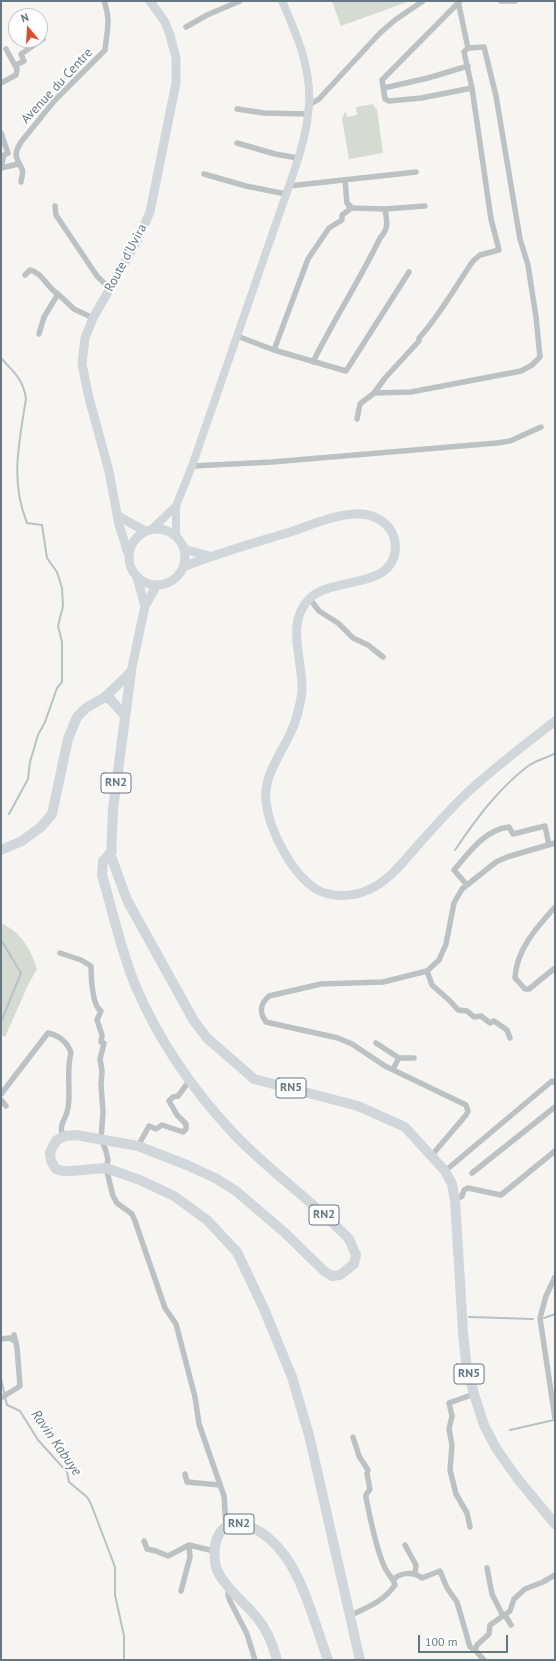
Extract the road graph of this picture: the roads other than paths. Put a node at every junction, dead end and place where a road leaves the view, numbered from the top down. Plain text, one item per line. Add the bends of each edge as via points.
1 (104, 1) edge
2 (150, 1) edge
3 (240, 1) edge
4 (282, 1) edge
5 (423, 1) edge
6 (459, 1) edge
7 (500, 1) edge
8 (515, 1) edge
9 (186, 27) dead end
10 (30, 48) edge
11 (468, 48) junction
12 (6, 49) dead end
13 (16, 65) junction
14 (468, 66) junction
15 (1, 83) edge
16 (384, 88) junction
17 (472, 88) junction
18 (309, 105) junction
19 (237, 109) dead end
20 (309, 114) junction
21 (1, 133) edge
22 (237, 143) dead end
23 (298, 158) junction
24 (18, 164) junction
25 (1, 168) edge
26 (416, 172) dead end
27 (204, 174) dead end
28 (345, 180) junction
29 (21, 182) dead end
30 (289, 186) junction
31 (286, 194) junction
32 (55, 206) dead end
33 (349, 206) junction
34 (425, 206) dead end
35 (385, 209) junction
36 (409, 272) dead end
37 (25, 275) dead end
38 (110, 289) junction
39 (58, 294) junction
40 (93, 318) junction
41 (39, 334) dead end
42 (237, 336) junction
43 (274, 350) junction
44 (313, 362) junction
45 (374, 393) junction
46 (357, 419) dead end
47 (541, 427) dead end
48 (192, 466) junction
49 (176, 506) junction
50 (118, 516) junction
51 (149, 530) junction
52 (176, 536) junction
53 (184, 549) junction
54 (128, 553) junction
55 (209, 556) junction
56 (183, 567) junction
57 (137, 578) junction
58 (157, 585) junction
59 (310, 599) junction
60 (145, 606) junction
61 (383, 657) dead end
62 (131, 672) junction
63 (104, 697) junction
64 (125, 716) junction
65 (555, 721) edge
66 (552, 844) edge
67 (1, 850) edge
68 (112, 851) junction
69 (467, 885) junction
70 (555, 907) edge
71 (60, 953) dead end
72 (555, 968) edge
73 (427, 971) junction
74 (510, 1038) dead end
75 (376, 1043) dead end
76 (399, 1058) junction
77 (414, 1058) dead end
78 (393, 1069) junction
79 (191, 1081) junction
80 (555, 1083) edge
81 (1, 1094) edge
82 (1, 1100) edge
83 (6, 1106) dead end
84 (555, 1107) edge
85 (63, 1138) junction
86 (100, 1139) junction
87 (138, 1146) junction
88 (555, 1151) edge
89 (432, 1155) junction
90 (106, 1168) junction
91 (445, 1171) junction
92 (472, 1174) dead end
93 (455, 1200) junction
94 (555, 1277) edge
95 (14, 1335) dead end
96 (1, 1339) edge
97 (16, 1342) junction
98 (552, 1389) edge
99 (474, 1394) junction
100 (4, 1396) edge
101 (554, 1406) edge
102 (555, 1418) edge
103 (353, 1437) dead end
104 (185, 1474) dead end
105 (220, 1485) junction
106 (555, 1524) edge
107 (226, 1526) junction
108 (470, 1527) dead end
109 (144, 1541) dead end
110 (189, 1545) junction
111 (405, 1545) dead end
112 (214, 1551) junction
113 (487, 1568) dead end
114 (415, 1573) junction
115 (555, 1575) edge
116 (394, 1579) junction
117 (229, 1588) junction
118 (181, 1590) dead end
119 (350, 1615) junction
120 (504, 1615) junction
121 (510, 1624) dead end
122 (476, 1650) junction
123 (255, 1660) edge
124 (277, 1660) edge
125 (328, 1660) edge
126 (360, 1660) edge
127 (484, 1660) edge

1 - 24 street, Avenue du Centre via 109,20 105,50 40,117 17,149
2 - 38 main road, Route d'Uvira via 165,22 170,35 176,58 176,83 150,212
3 - 9 street
4 - 18 street via 302,50 308,74
5 - 18 street via 380,33 319,99
6 - 11 street
6 - 16 street via 428,35 385,74 382,80
7 - 8 street
10 - 13 street via 21,54 24,60
11 - 14 street via 464,52
11 - 45 street via 484,47 492,78 506,146 520,239 528,265 540,357 521,371 411,392
12 - 13 street
13 - 15 street via 16,75
14 - 16 street
14 - 17 street
16 - 17 street via 385,99 389,101
17 - 45 street via 491,219 499,250 480,255 473,261 430,326
18 - 20 street
19 - 20 street via 264,113
20 - 23 street
21 - 25 street via 8,153 4,154
22 - 23 street
23 - 30 street
24 - 25 street
24 - 29 street, Avenue du Centre via 23,172
26 - 28 street
27 - 31 street
28 - 30 street
28 - 33 street
30 - 31 street
31 - 42 street
32 - 38 street via 56,215 97,276
33 - 35 street
33 - 43 street via 349,210 342,215 342,220 329,228 308,258
34 - 35 street
35 - 44 street via 385,233 335,318
36 - 44 street via 348,369 344,371
37 - 39 street via 30,270 34,271
38 - 40 main road, Route d'Uvira
39 - 40 street via 74,309
39 - 41 street via 44,317
40 - 50 main road, Route d'Uvira via 83,349 84,379 104,451
42 - 43 street
42 - 48 street
43 - 44 street
45 - 46 street via 360,404
47 - 48 street via 497,444
48 - 49 street
49 - 51 street
49 - 52 street
50 - 51 main road
50 - 54 main road, Route d'Uvira
51 - 52 main road via 162,529
51 - 54 main road via 134,540
52 - 53 main road
53 - 55 main road
53 - 56 main road
54 - 57 main road via 130,566
55 - 56 main road
55 - 59 main road via 339,516 365,514 387,525 394,536 395,548 386,569 373,577 324,589
56 - 58 main road via 176,577
57 - 58 main road
57 - 60 main road
58 - 60 main road
59 - 61 street via 319,611 338,623 353,638 368,645
59 - 65 main road via 302,608 297,628 302,676 299,708 290,734 274,761 266,801 288,857 305,880 317,889 334,895 348,895 375,887 394,871 467,793
60 - 62 main road
62 - 63 highway
62 - 64 highway, RN2
63 - 64 highway via 111,700
63 - 67 highway via 81,713 72,726 52,814 42,826 22,841
64 - 68 highway, RN2 via 113,809
66 - 69 street via 502,860
66 - 69 street via 545,826 513,834 509,827 495,831 482,840 454,870
68 - 79 highway, RN2 via 103,861 102,875 132,977 159,1033
68 - 89 highway, RN5 via 111,856 127,900 183,1003 207,1038 254,1079 358,1106 405,1127
69 - 73 street via 454,903 446,944 439,960
70 - 72 street via 535,929 520,954 515,978 525,989 529,989
71 - 86 street via 91,966 96,1004 101,1011 97,1020 102,1035 101,1042 104,1043 100,1059 103,1112
73 - 74 street via 432,985 458,1010 481,1016 490,1023 494,1021 507,1030
73 - 78 street via 383,982 321,984 269,996 263,1001 262,1016 266,1022 338,1038
75 - 76 street
76 - 77 street
76 - 78 street
78 - 89 street via 468,1107 466,1115
79 - 87 street via 169,1102 186,1124 186,1129 183,1132 162,1124 156,1129 149,1126
79 - 87 highway, RN2 via 234,1134 349,1239 356,1255 354,1264 340,1275 332,1276 236,1191 187,1165
80 - 91 street via 552,1081
81 - 85 street via 28,1060 42,1037 48,1033 57,1035 71,1053 68,1110 60,1129
82 - 83 street
84 - 92 street
85 - 86 highway, RN2 via 76,1135
85 - 90 highway via 53,1146 50,1153 56,1169 63,1171
86 - 87 highway, RN2
86 - 90 street via 108,1160
88 - 93 street via 501,1195 468,1188
89 - 91 highway, RN5
90 - 105 street via 113,1196 136,1221 165,1308 176,1324 199,1424
90 - 119 highway via 174,1196 207,1220 237,1252 292,1377 309,1435
91 - 93 highway, RN5 via 452,1184
93 - 99 highway, RN5 via 464,1347
94 - 98 street via 540,1318
95 - 97 street
96 - 97 street via 10,1338
97 - 100 street via 19,1387
98 - 101 street
99 - 106 highway, RN5 via 484,1425 496,1448
99 - 108 street via 449,1403 452,1415 449,1429 452,1446 450,1470 456,1494 467,1513
101 - 102 street
103 - 116 street via 359,1456 368,1470 370,1489 366,1498 383,1561 388,1574
104 - 105 street via 187,1482
105 - 107 street via 224,1496
107 - 112 highway, RN2 via 216,1538
107 - 125 highway, RN2 via 235,1524 254,1528 267,1537 286,1557 304,1593
109 - 110 street via 147,1550 168,1556
110 - 112 street
110 - 118 street via 190,1557
111 - 114 street via 416,1565
112 - 117 highway via 217,1568
113 - 120 street via 492,1594
114 - 116 street
114 - 122 street via 422,1578 440,1571 447,1588 457,1602 470,1647
115 - 120 street via 525,1589 514,1599 510,1611
116 - 119 street via 396,1585 389,1593 374,1604
117 - 123 street via 228,1596 247,1634
117 - 124 highway via 267,1631
119 - 126 highway
120 - 121 street
120 - 122 street via 490,1625 489,1634 477,1645
122 - 127 street

